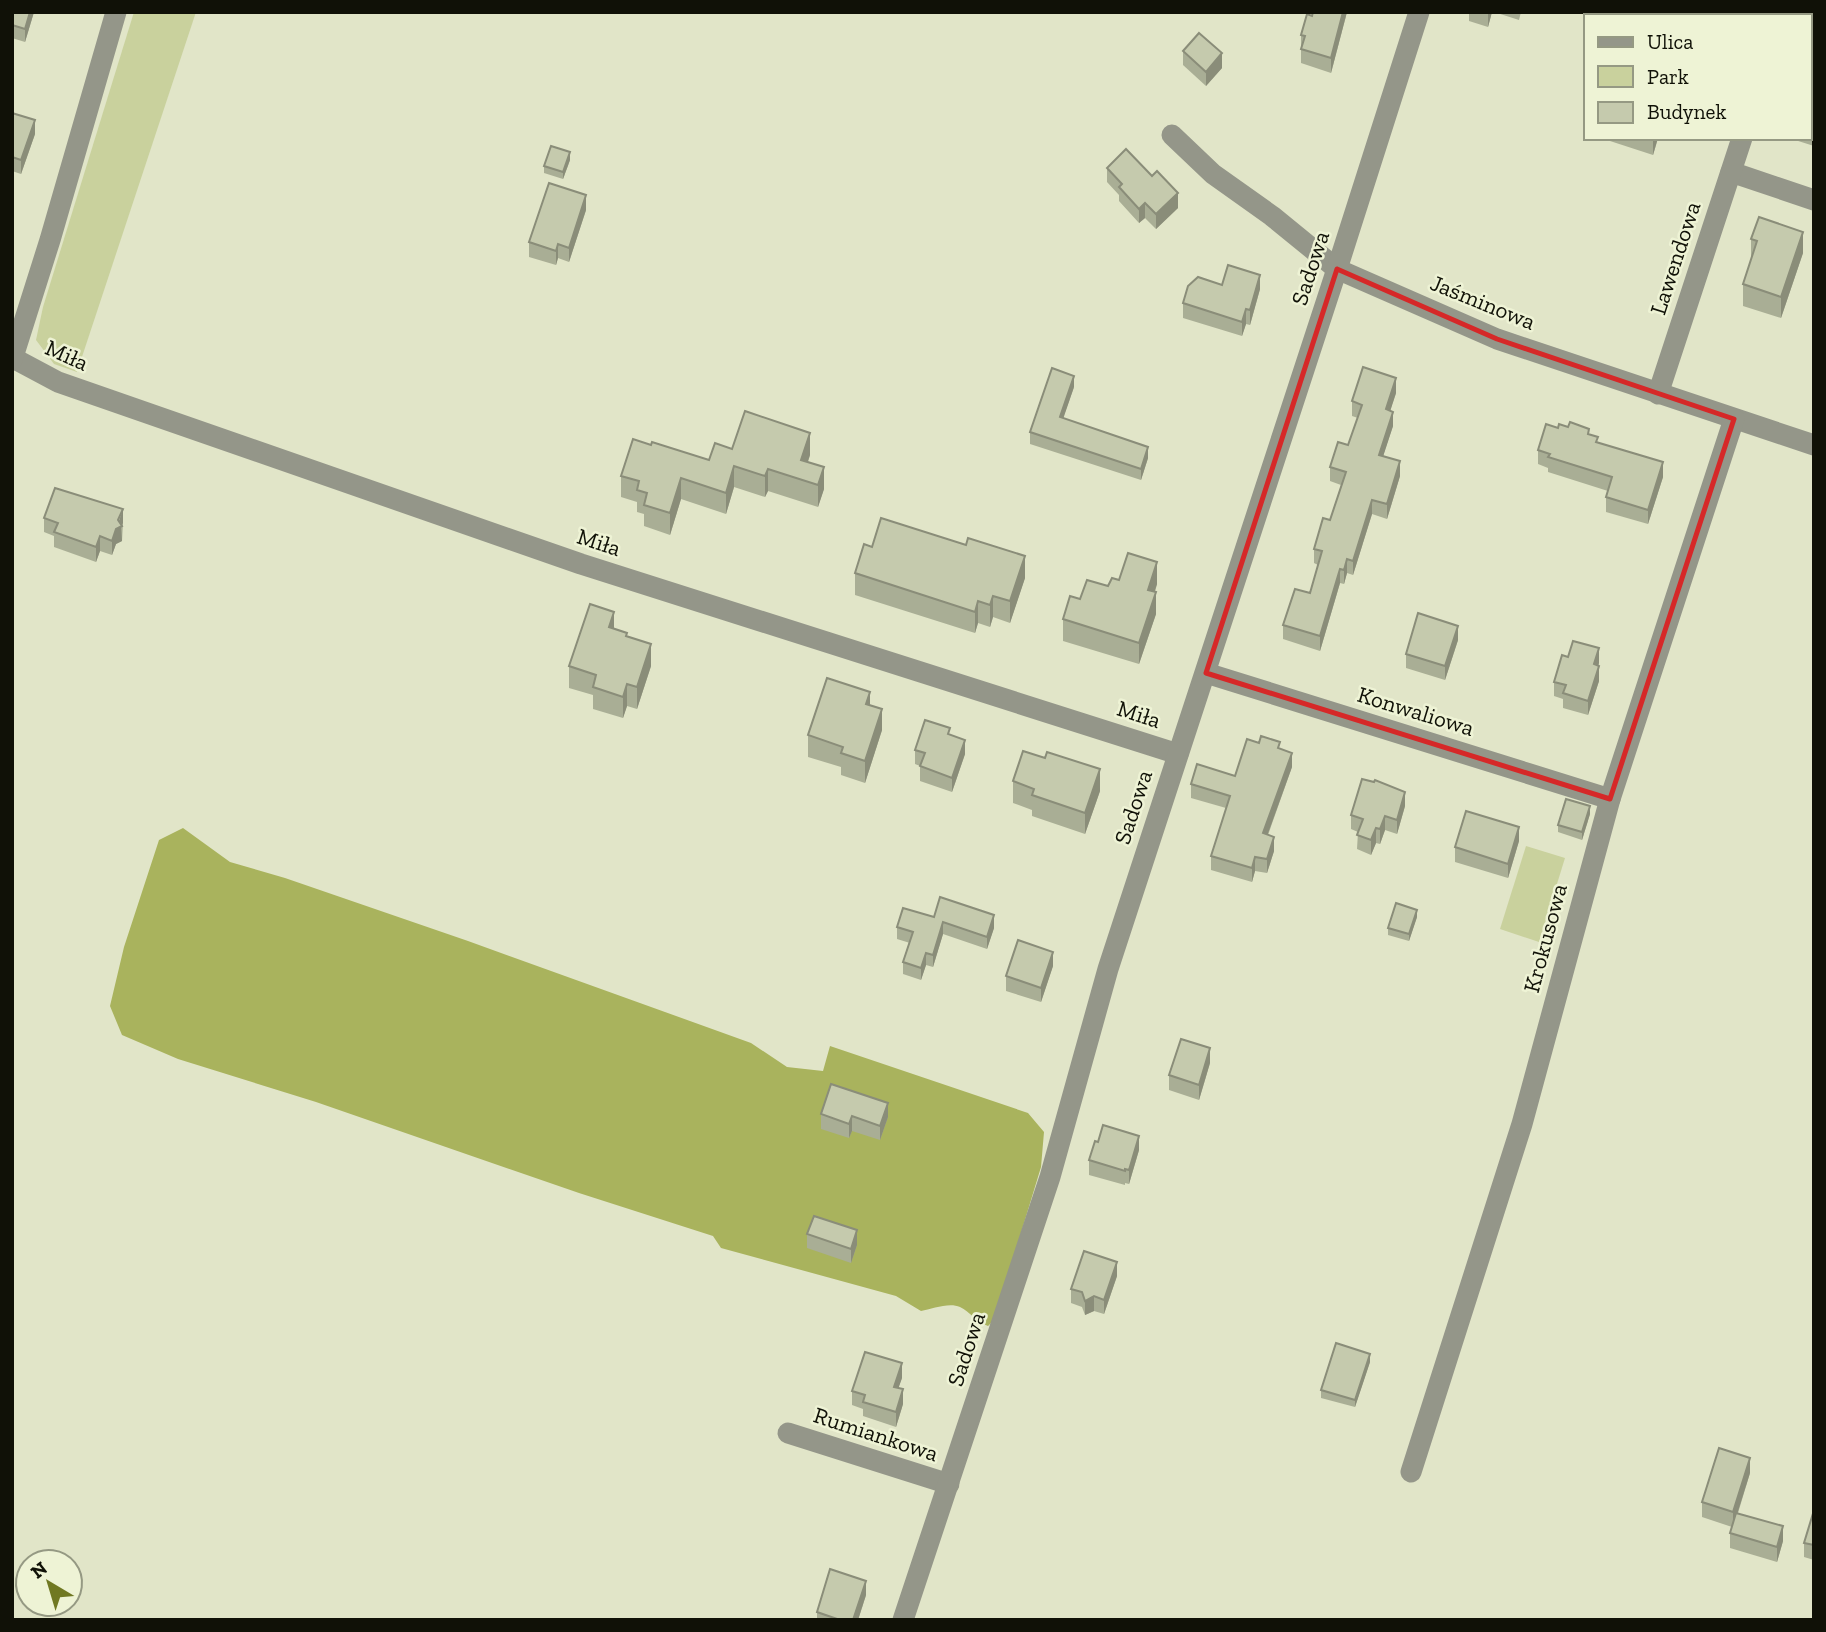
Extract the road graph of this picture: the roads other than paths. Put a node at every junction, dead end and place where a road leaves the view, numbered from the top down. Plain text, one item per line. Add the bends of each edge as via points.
1 (116, 12) edge
2 (1419, 12) edge
3 (1172, 135) dead end
4 (1741, 140) edge
5 (1731, 172) junction
6 (1814, 200) edge
7 (1337, 269) junction
8 (13, 359) edge
9 (1658, 394) junction
10 (1734, 419) junction
11 (1814, 445) edge
12 (1206, 673) junction
13 (1178, 754) junction
14 (1611, 799) junction
15 (788, 1433) dead end
16 (1411, 1472) dead end
17 (949, 1484) junction
18 (904, 1620) edge

1 - 8 street
2 - 7 street, Sadowa
3 - 7 street, Jaśminowa via 1213,174
4 - 5 street, Lawendowa
5 - 6 street
5 - 9 street, Lawendowa
7 - 9 street, Jaśminowa via 1497,339
7 - 12 street, Sadowa
8 - 13 street, Miła via 58,383 581,564
9 - 10 street, Jaśminowa
10 - 11 street, Jaśminowa
10 - 14 street, Krokusowa
12 - 13 street, Sadowa
12 - 14 street, Konwaliowa
13 - 17 street, Sadowa via 1108,969 1050,1177
14 - 16 street, Krokusowa via 1522,1125
15 - 17 street, Rumiankowa
17 - 18 street, Sadowa

